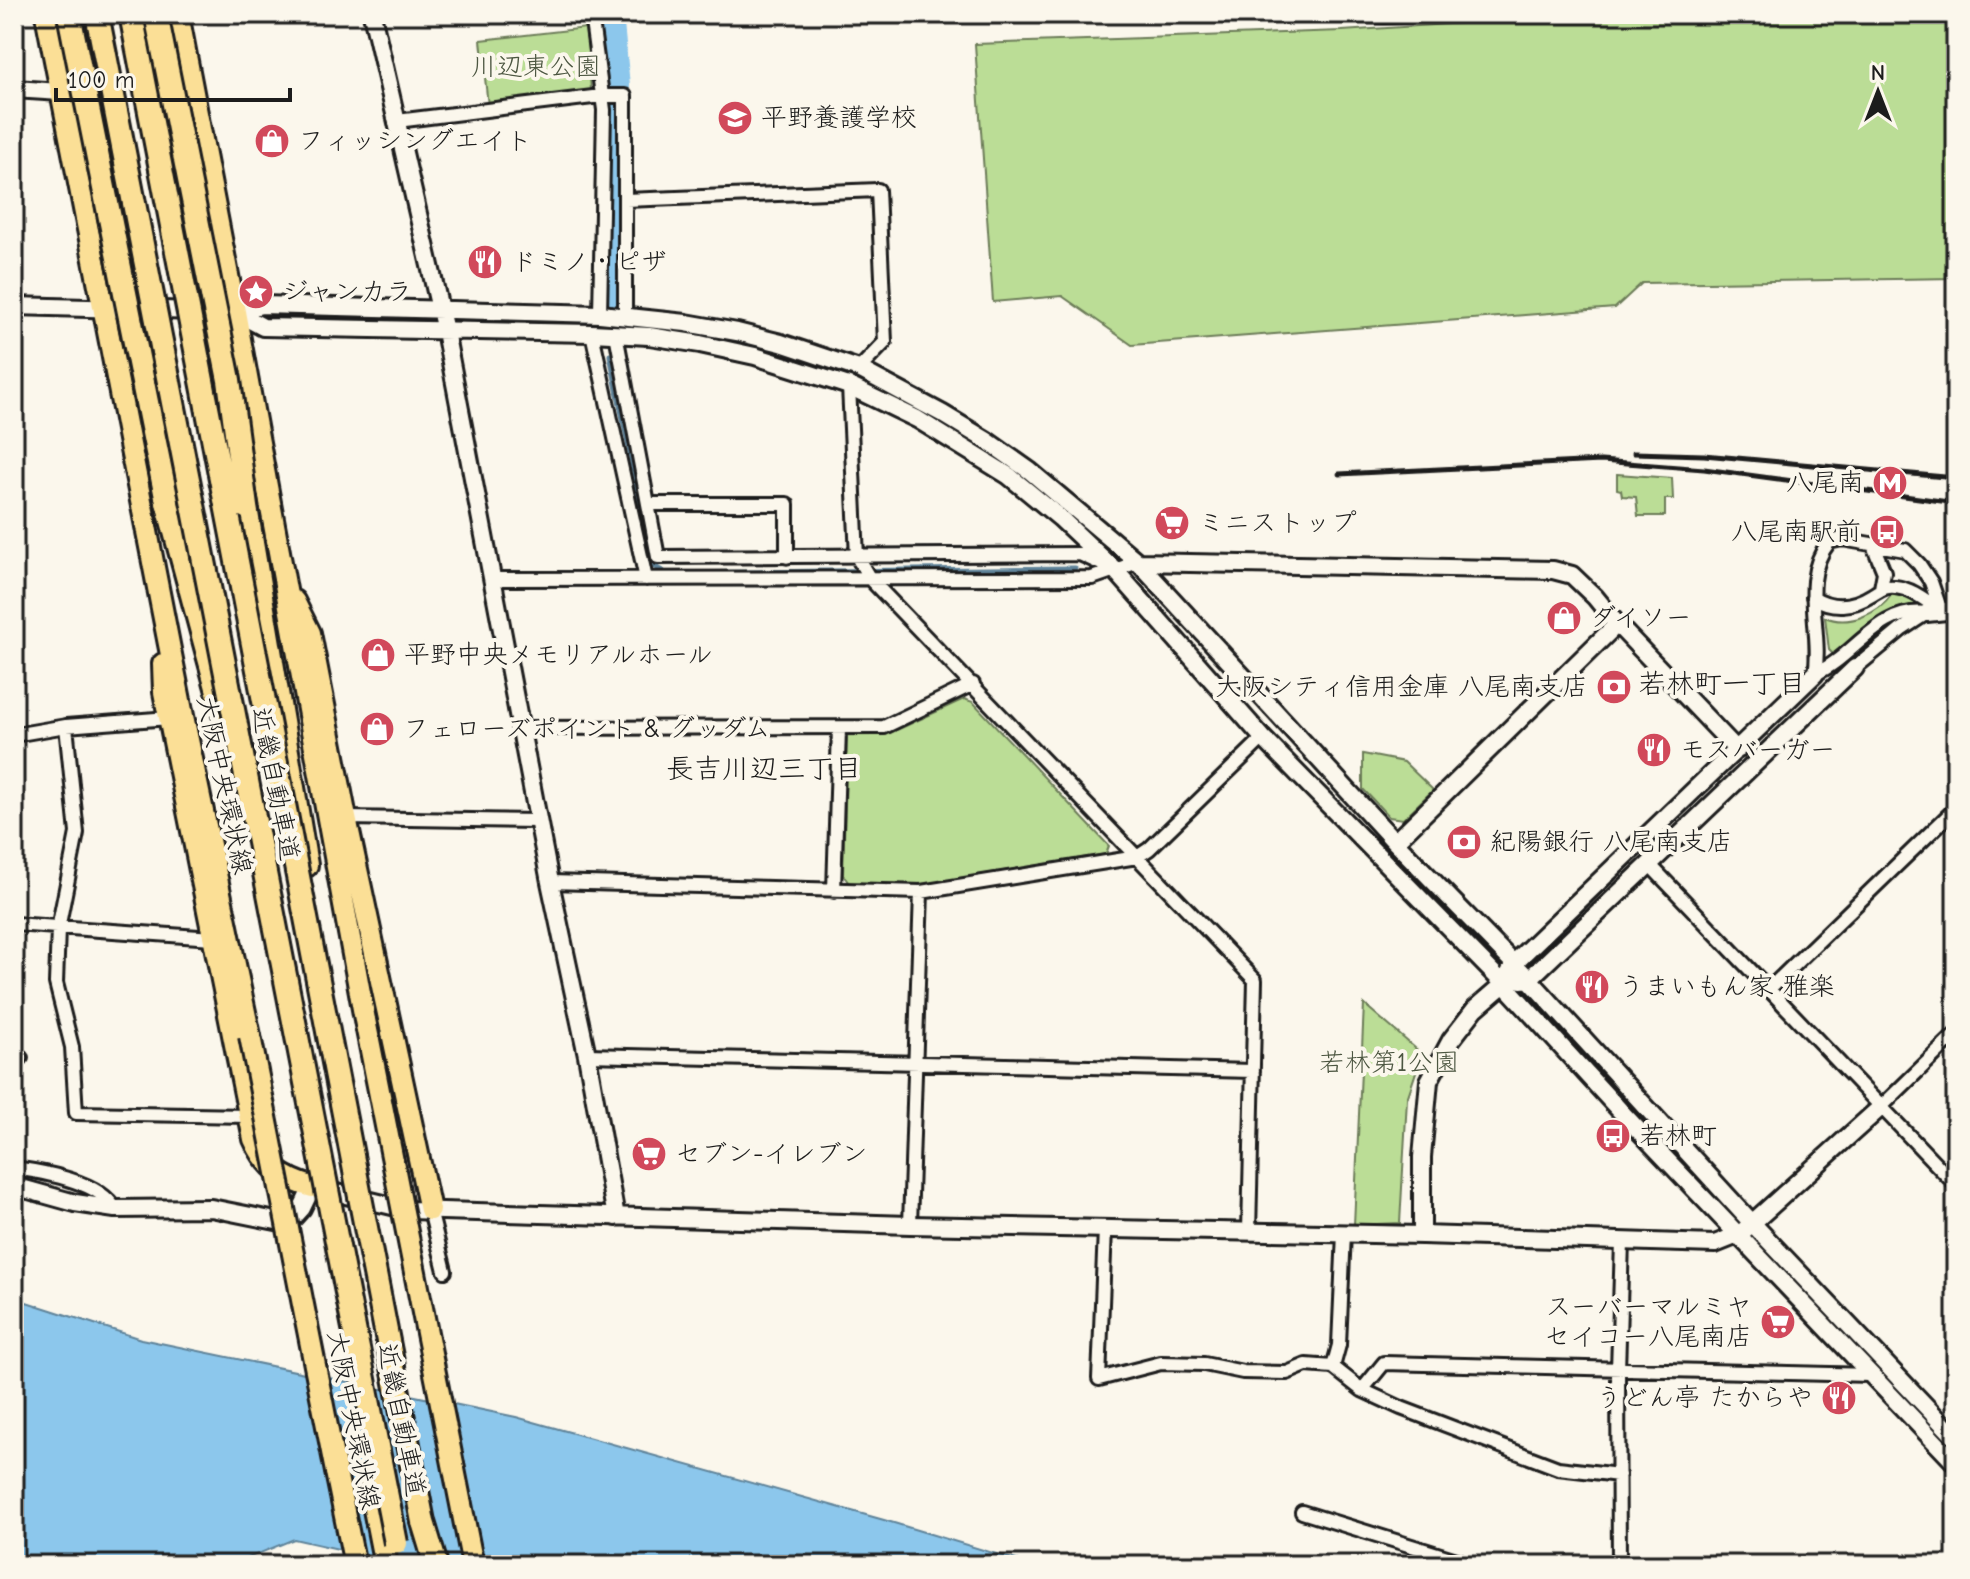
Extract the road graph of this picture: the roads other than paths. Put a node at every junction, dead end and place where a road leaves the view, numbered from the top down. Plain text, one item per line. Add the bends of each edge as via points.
1 (46, 14) edge
2 (69, 14) edge
3 (97, 14) edge
4 (131, 14) edge
5 (156, 14) edge
6 (178, 14) edge
7 (372, 14) edge
8 (591, 14) edge
9 (1342, 14) edge
10 (1422, 14) edge
11 (14, 89) edge
12 (61, 92) junction
13 (601, 96) junction
14 (397, 121) junction
15 (625, 200) junction
16 (14, 306) edge
17 (103, 308) junction
18 (441, 310) junction
19 (235, 312) junction
20 (600, 314) junction
21 (625, 316) junction
22 (445, 331) junction
23 (592, 333) junction
24 (616, 334) junction
25 (859, 369) junction
26 (849, 386) junction
27 (649, 504) junction
28 (1873, 545) junction
29 (787, 557) junction
30 (857, 557) junction
31 (1138, 562) junction
32 (1115, 570) junction
33 (283, 579) junction
34 (494, 579) junction
35 (646, 579) junction
36 (870, 579) junction
37 (1881, 588) junction
38 (1813, 597) junction
39 (162, 604) junction
40 (1941, 611) edge
41 (1617, 624) junction
42 (1855, 668) joint
43 (1815, 674) junction
44 (973, 684) junction
45 (169, 718) junction
46 (66, 726) junction
47 (521, 728) junction
48 (839, 728) junction
49 (14, 735) edge
50 (1263, 738) junction
51 (1737, 750) junction
52 (1956, 808) edge
53 (346, 818) junction
54 (539, 821) junction
55 (257, 838) junction
56 (1395, 842) junction
57 (1137, 857) junction
58 (1650, 865) junction
59 (550, 882) junction
60 (834, 891) junction
61 (921, 892) junction
62 (14, 924) edge
63 (58, 929) junction
64 (213, 938) junction
65 (1514, 963) junction
66 (1529, 979) junction
67 (1504, 984) junction
68 (1768, 990) junction
69 (1956, 1034) edge
70 (329, 1036) junction
71 (587, 1055) junction
72 (917, 1063) junction
73 (1253, 1071) junction
74 (1881, 1107) junction
75 (249, 1116) junction
76 (319, 1149) junction
77 (14, 1168) edge
78 (1956, 1185) edge
79 (14, 1186) edge
80 (312, 1187) junction
81 (115, 1209) junction
82 (430, 1210) junction
83 (616, 1217) junction
84 (910, 1225) junction
85 (1105, 1229) junction
86 (1746, 1229) junction
87 (1249, 1232) junction
88 (1344, 1233) junction
89 (1422, 1235) junction
90 (1622, 1242) junction
91 (445, 1271) dead end
92 (1333, 1367) junction
93 (1618, 1370) junction
94 (1871, 1375) junction
95 (1362, 1390) junction
96 (1956, 1438) edge
97 (1956, 1464) edge
98 (1619, 1475) junction
99 (371, 1489) junction
100 (1302, 1512) dead end
101 (355, 1565) edge
102 (378, 1565) edge
103 (386, 1565) edge
104 (401, 1565) edge
105 (433, 1565) edge
106 (473, 1565) edge
107 (1473, 1565) edge
108 (1619, 1565) edge

1 - 12 main road, 大阪中央環状線
2 - 55 highway, bridge via 167,502
3 - 55 highway, 近畿自動車道, bridge
4 - 70 highway, 近畿自動車道, bridge
5 - 70 highway, bridge via 229,380 316,922
6 - 19 main road
7 - 14 street
8 - 13 street
9 - 10 street
11 - 12 street
12 - 17 main road, 大阪中央環状線
13 - 14 street
13 - 15 street via 625,96
13 - 20 street
14 - 18 street
15 - 21 street
15 - 25 street via 878,190 885,342
16 - 17 street
17 - 19 street
17 - 39 main road, 大阪中央環状線
18 - 19 street via 261,305
18 - 20 street
18 - 22 street
19 - 22 street via 263,327
19 - 33 main road
20 - 21 street
21 - 25 street via 737,332
22 - 23 street
22 - 34 street
23 - 24 street
23 - 35 street
24 - 26 street via 755,356
24 - 27 street
25 - 31 street via 943,414 1030,471
26 - 30 street
26 - 32 street via 917,419 1009,476
27 - 29 street via 658,557
27 - 29 street via 787,504
28 - 37 street via 1884,572
28 - 38 street via 1829,542 1818,556
28 - 40 street via 1905,550 1931,582
29 - 30 street
30 - 32 street via 1080,554
30 - 36 street
31 - 32 street
31 - 41 street via 1553,570 1572,575
31 - 56 street
32 - 36 street via 1092,578
32 - 50 street
33 - 53 main road via 310,633
33 - 106 main road, bridge
34 - 35 street
34 - 47 street
35 - 36 street
36 - 44 street
37 - 38 street via 1840,606
37 - 40 street via 1912,591
38 - 43 street
39 - 45 main road
39 - 101 main road, 大阪中央環状線, bridge
40 - 42 street via 1901,630
40 - 43 street via 1886,621
41 - 51 street
41 - 56 street
42 - 58 street
43 - 51 street
44 - 48 street via 884,727
44 - 57 street
45 - 46 street
45 - 64 main road
46 - 49 street
46 - 63 street via 77,833
47 - 48 street
47 - 54 street
48 - 60 street
50 - 57 street
50 - 67 street
51 - 65 street
52 - 68 street
53 - 54 street
53 - 82 main road
54 - 59 street
55 - 76 highway, 近畿自動車道, bridge
56 - 65 street
57 - 61 street
57 - 73 street via 1255,980
58 - 66 street
58 - 68 street
59 - 60 street
59 - 71 street
60 - 61 street
61 - 72 street
62 - 63 street
63 - 64 street
63 - 75 street via 56,983 72,1047 76,1113
64 - 75 main road
65 - 66 street
65 - 67 street
66 - 67 street
66 - 86 street
67 - 86 street via 1624,1115
67 - 89 street via 1451,1040 1429,1081
68 - 74 street
69 - 74 street
70 - 105 highway, 近畿自動車道, bridge
71 - 72 street
71 - 83 street
72 - 73 street
72 - 84 street
73 - 87 street
74 - 78 street
74 - 86 street
75 - 80 main road via 267,1161 288,1180
76 - 99 highway, bridge via 327,1239
76 - 104 highway, 近畿自動車道, bridge
77 - 81 street via 61,1175 110,1199
79 - 81 street
80 - 81 street via 292,1219 276,1221 211,1208
80 - 82 street via 409,1210
82 - 83 street
82 - 91 street
83 - 84 street
84 - 85 street
85 - 87 street
85 - 92 street via 1099,1379 1161,1363 1243,1372
86 - 90 street via 1715,1244
86 - 94 street
86 - 96 street
87 - 88 street
88 - 89 street
88 - 92 street via 1339,1345
89 - 90 street
90 - 93 street
92 - 95 street
93 - 94 street
93 - 95 street via 1384,1363
93 - 98 street
94 - 97 street
95 - 98 street via 1558,1468
98 - 108 street
99 - 102 highway
99 - 103 highway
100 - 107 street

